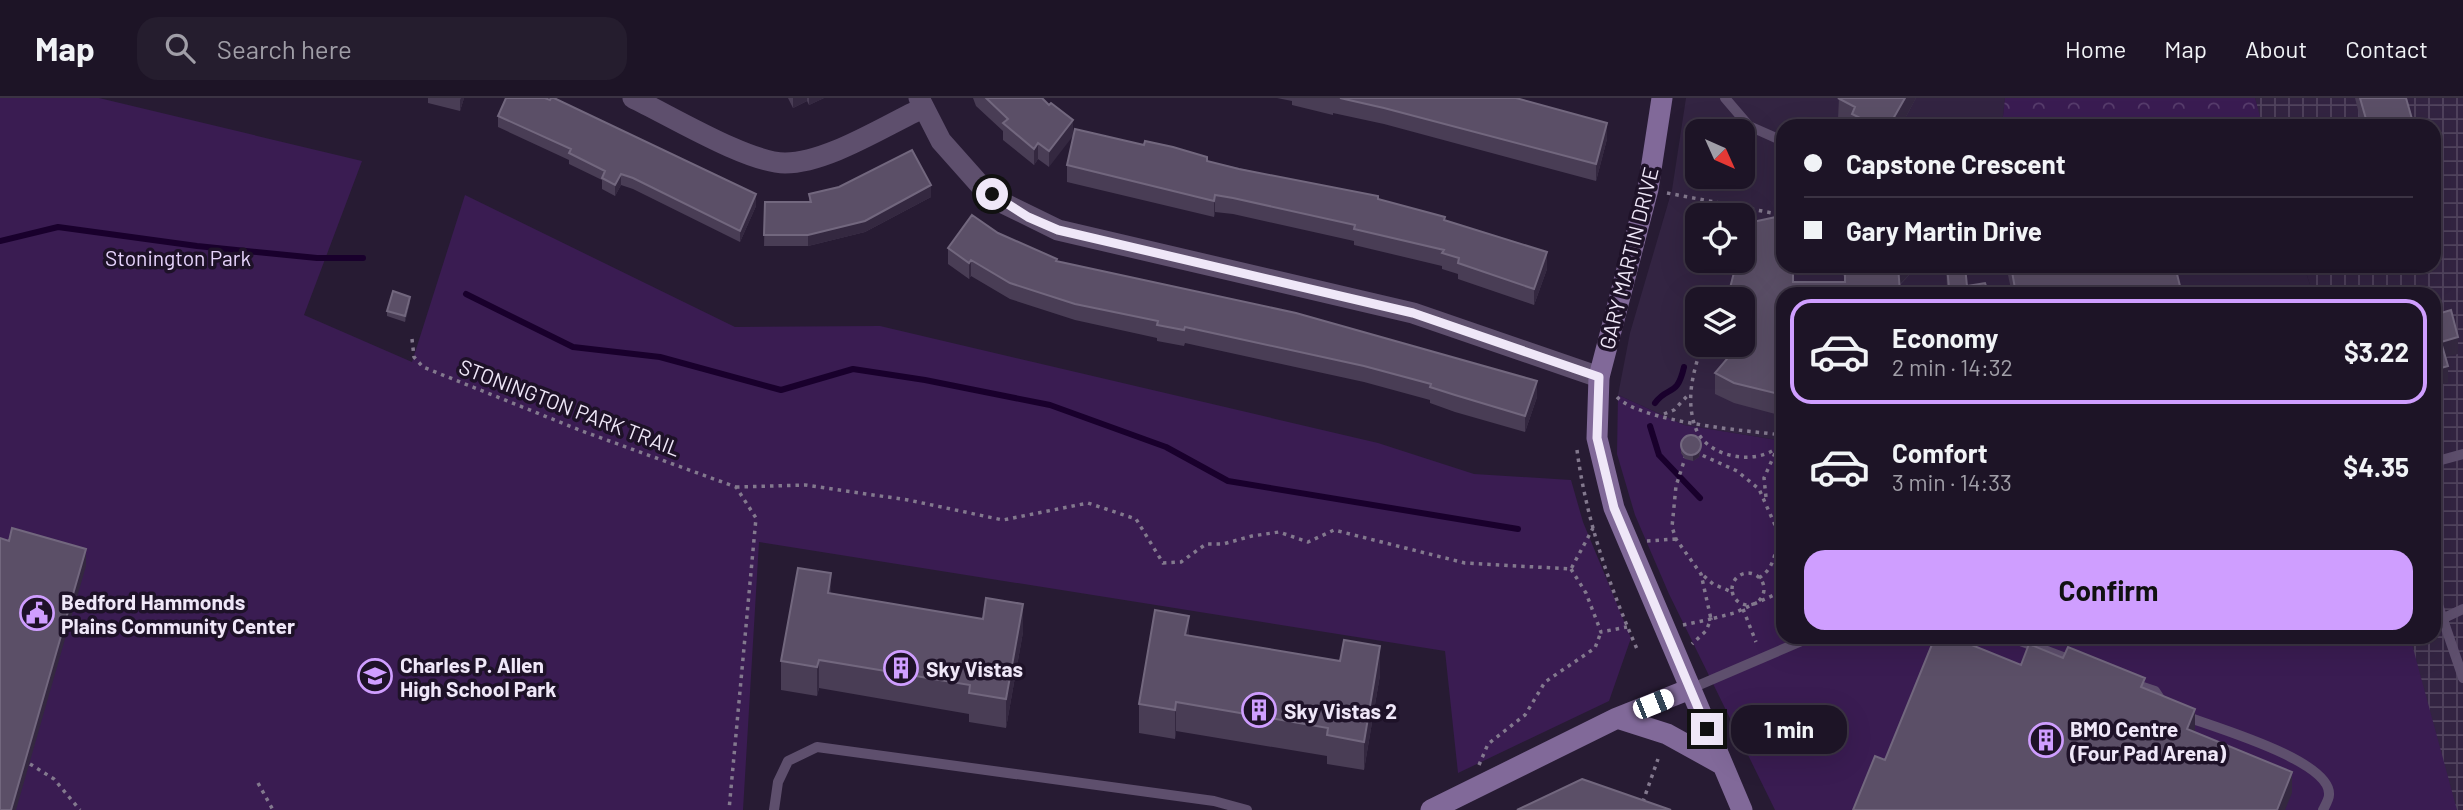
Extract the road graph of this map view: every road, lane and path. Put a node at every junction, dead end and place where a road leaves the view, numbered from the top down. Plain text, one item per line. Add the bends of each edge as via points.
1 (633, 98) edge
2 (1662, 98) edge
3 (1725, 98) edge
4 (921, 103) edge
5 (1776, 138) edge
6 (1648, 189) junction
7 (1776, 214) edge
8 (412, 339) dead end
9 (1699, 357) edge
10 (1605, 384) junction
11 (1689, 394) junction
12 (1662, 415) junction
13 (1695, 424) junction
14 (1776, 434) edge
15 (1776, 451) joint
16 (1725, 452) junction
17 (2463, 454) edge
18 (2441, 460) edge
19 (1721, 463) junction
20 (736, 486) junction
21 (1766, 499) junction
22 (1593, 528) dead end
23 (1776, 529) edge
24 (1676, 539) junction
25 (1641, 541) dead end
26 (1776, 552) edge
27 (1571, 569) junction
28 (1701, 574) junction
29 (1759, 578) junction
30 (1732, 592) junction
31 (1776, 594) edge
32 (1754, 603) junction
33 (1743, 609) junction
34 (2463, 609) edge
35 (2441, 610) edge
36 (2444, 618) junction
37 (1712, 619) junction
38 (1681, 626) dead end
39 (1628, 627) dead end
40 (1601, 632) junction
41 (1756, 642) dead end
42 (1795, 644) edge
43 (2029, 644) edge
44 (1690, 645) dead end
45 (2083, 664) edge
46 (2119, 678) edge
47 (2463, 678) edge
48 (1689, 690) junction
49 (1617, 718) junction
50 (1658, 759) dead end
51 (30, 764) edge
52 (1723, 765) junction
53 (1476, 771) dead end
54 (258, 783) dead end
55 (80, 810) edge
56 (273, 810) edge
57 (729, 810) edge
58 (774, 810) edge
59 (1247, 810) edge
60 (1431, 810) edge
61 (1640, 810) edge
62 (1742, 810) edge
63 (2323, 810) edge

1 - 4 street via 747,153 784,163 830,152
2 - 6 street, GARY MARTIN DRIVE
3 - 5 lane via 1749,126
4 - 10 street via 941,141 981,186 1003,203 1058,230 1413,313
6 - 7 path
6 - 10 street, GARY MARTIN DRIVE
8 - 20 path, STONINGTON PARK TRAIL via 414,357 423,367
9 - 11 path
10 - 12 path via 1635,409
10 - 48 street, GARY MARTIN DRIVE via 1597,438 1614,508
11 - 12 path
11 - 13 path
12 - 13 path
13 - 14 path
13 - 16 path via 1704,440
15 - 16 path via 1747,458
15 - 21 path via 1764,478
16 - 19 path
17 - 18 lane
19 - 21 path via 1748,477
19 - 24 path via 1688,449 1671,513
20 - 27 path, STONINGTON PARK TRAIL via 805,485 1003,520 1088,503 1136,519 1163,563 1181,562 1206,544 1279,532 1308,542 1334,530 1465,563
20 - 57 path via 756,518
21 - 23 path
22 - 27 path
24 - 25 path
24 - 28 path
26 - 29 path via 1768,573
27 - 40 path
28 - 30 path
28 - 37 path
29 - 30 path via 1751,573 1740,575
29 - 32 path via 1763,592
30 - 32 path via 1741,603
31 - 32 path
32 - 33 path
33 - 37 path
33 - 41 path
34 - 36 lane
35 - 36 lane
36 - 47 lane
37 - 38 path
37 - 44 path via 1700,639
39 - 40 path
40 - 53 path via 1595,648 1545,682 1525,715 1488,744
42 - 48 lane
43 - 45 lane
46 - 63 lane via 2155,691 2169,710 2302,761 2326,782 2329,794
48 - 49 street
48 - 52 street, GARY MARTIN DRIVE
49 - 52 street via 1667,734
49 - 60 street
50 - 61 path
51 - 55 path via 54,779
52 - 62 street, GARY MARTIN DRIVE
54 - 56 path
58 - 59 lane via 778,782 788,761 817,747 1214,801

